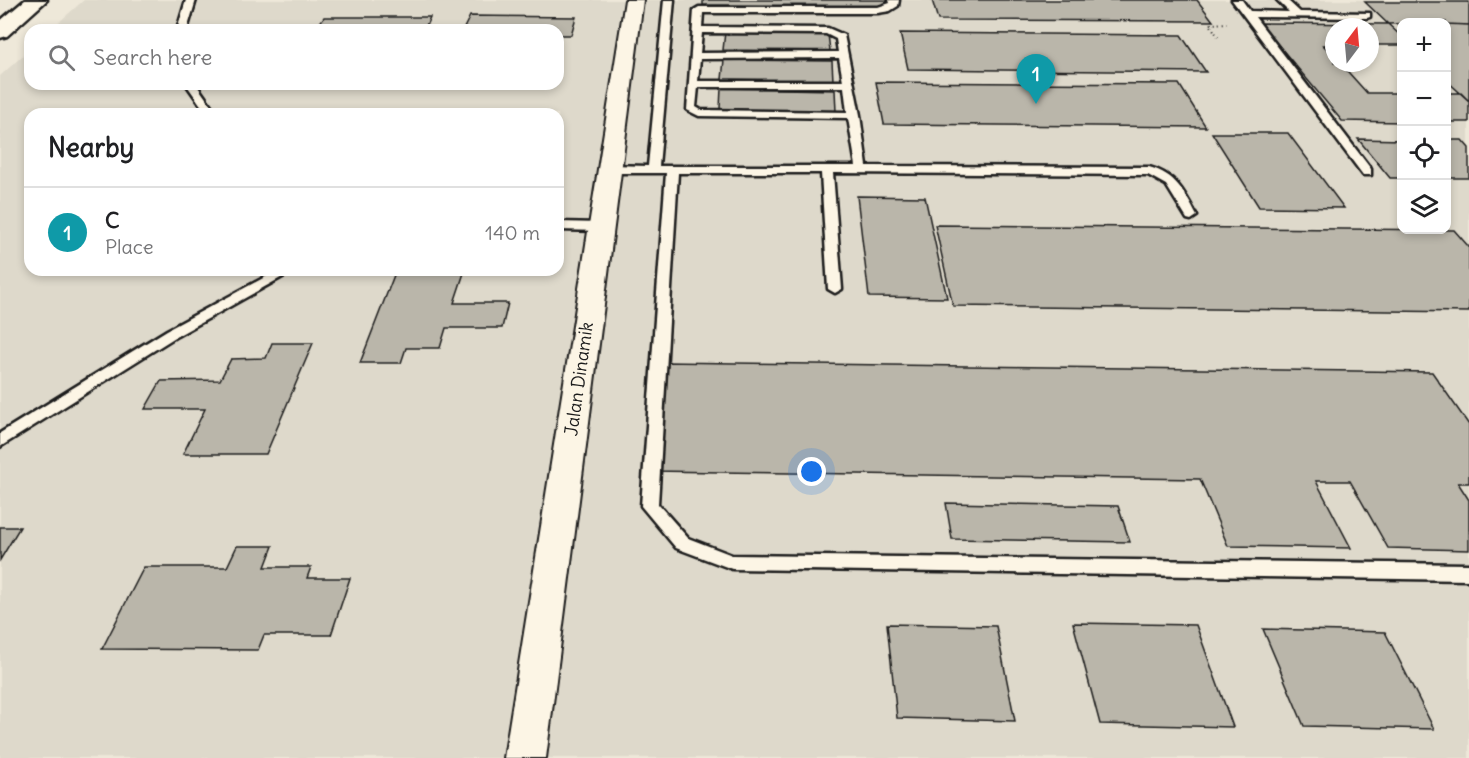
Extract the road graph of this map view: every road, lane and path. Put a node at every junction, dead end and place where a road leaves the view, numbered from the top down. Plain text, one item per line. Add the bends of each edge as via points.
1 (37, 0) edge
2 (191, 0) edge
3 (634, 0) edge
4 (669, 0) edge
5 (894, 0) edge
6 (1237, 0) edge
7 (1282, 0) edge
8 (699, 5) edge
9 (1248, 15) junction
10 (1298, 15) junction
11 (1367, 15) dead end
12 (184, 24) edge
13 (698, 30) junction
14 (0, 32) edge
15 (844, 55) junction
16 (696, 56) junction
17 (694, 84) junction
18 (849, 84) junction
19 (195, 90) edge
20 (208, 108) edge
21 (855, 115) junction
22 (610, 169) junction
23 (827, 169) junction
24 (862, 169) junction
25 (653, 170) junction
26 (672, 170) junction
27 (1366, 172) dead end
28 (1191, 216) dead end
29 (564, 226) edge
30 (601, 227) junction
31 (277, 276) edge
32 (835, 289) dead end
33 (0, 441) edge
34 (1469, 572) edge
35 (525, 758) edge

1 - 14 main road
2 - 12 lane
3 - 22 street, Jalan Dinamik
4 - 25 lane
5 - 8 lane via 890,8 878,10
6 - 9 lane
7 - 10 lane
8 - 13 lane
9 - 10 lane
9 - 27 lane
10 - 11 lane
13 - 15 lane via 828,30 842,37
13 - 16 lane
15 - 16 lane
15 - 18 lane
16 - 17 lane
17 - 18 lane
17 - 21 lane via 692,108 699,113
18 - 21 lane
19 - 20 lane
21 - 24 lane
22 - 25 lane
22 - 30 street, Jalan Dinamik
23 - 24 lane
23 - 26 lane
23 - 32 lane
24 - 28 lane via 1149,171 1171,181
25 - 26 lane
26 - 34 lane via 649,506 682,543 732,562
29 - 30 lane
30 - 35 street, Jalan Dinamik
31 - 33 lane via 172,333

